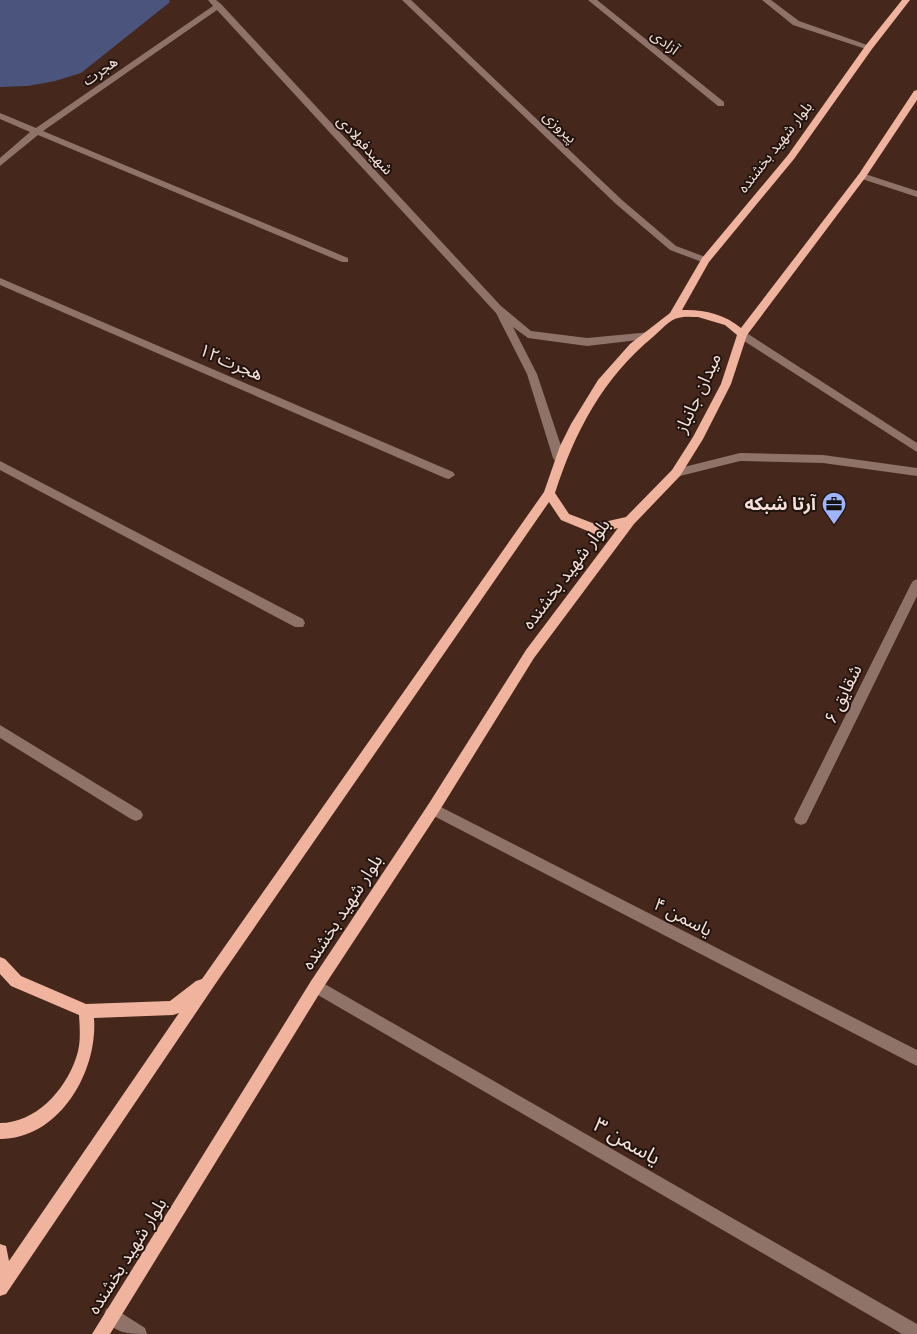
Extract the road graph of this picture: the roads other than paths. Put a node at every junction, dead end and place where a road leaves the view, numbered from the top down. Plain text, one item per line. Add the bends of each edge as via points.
1 (406, 0) edge
2 (592, 0) edge
3 (766, 0) edge
4 (906, 0) edge
5 (215, 3) edge
6 (869, 47) junction
7 (917, 93) edge
8 (721, 104) dead end
9 (0, 116) edge
10 (37, 131) junction
11 (0, 163) edge
12 (862, 176) junction
13 (917, 194) edge
14 (345, 260) dead end
15 (705, 260) junction
16 (0, 281) edge
17 (497, 308) junction
18 (674, 316) junction
19 (742, 334) junction
20 (647, 335) junction
21 (917, 448) edge
22 (559, 458) junction
23 (0, 465) edge
24 (917, 472) edge
25 (676, 473) junction
26 (449, 475) dead end
27 (549, 493) junction
28 (630, 521) junction
29 (917, 584) edge
30 (300, 623) dead end
31 (0, 731) edge
32 (433, 809) junction
33 (136, 814) dead end
34 (801, 819) dead end
35 (0, 964) edge
36 (211, 978) junction
37 (316, 986) junction
38 (86, 1011) junction
39 (917, 1058) edge
40 (0, 1131) edge
41 (0, 1252) edge
42 (1, 1286) edge
43 (112, 1314) junction
44 (100, 1334) edge
45 (139, 1334) edge
46 (917, 1334) edge

1 - 15 street, پیروزی via 619,202 673,248
2 - 8 street, آزادی
3 - 6 street via 796,23
4 - 6 main road, بلوار شهید بخشنده
5 - 10 street, هجرت
5 - 17 street, شهیدفولادی
6 - 15 main road, بلوار شهید بخشنده via 791,157
7 - 12 main road
9 - 10 street
10 - 11 street, هجرت
10 - 14 street
12 - 13 street
12 - 19 main road
15 - 18 main road, بلوار شهید بخشنده
16 - 26 street, هجرت۱۲
17 - 20 street via 528,334 587,342
17 - 22 street via 532,374
18 - 19 main road via 698,313 729,323
18 - 20 main road
19 - 21 street
19 - 25 main road, میدان جانباز via 726,384
20 - 22 main road via 627,353 587,402
22 - 27 main road
23 - 30 street
24 - 25 street via 823,459 740,457
25 - 28 main road, میدان جانباز
27 - 28 main road via 565,517 594,529
27 - 36 main road
28 - 32 main road, بلوار شهید بخشنده via 530,654
29 - 34 street, شقایق ۶
31 - 33 street
32 - 37 main road, بلوار شهید بخشنده
32 - 39 street, یاسمن ۴
35 - 38 main road via 16,981
36 - 38 main road via 173,1008
36 - 42 main road
37 - 43 main road, بلوار شهید بخشنده
37 - 46 street, یاسمن ۳
38 - 40 main road via 88,1029 84,1056 76,1078 59,1101 39,1119 17,1130
41 - 42 main road
43 - 44 main road, بلوار شهید بخشنده
43 - 45 street

